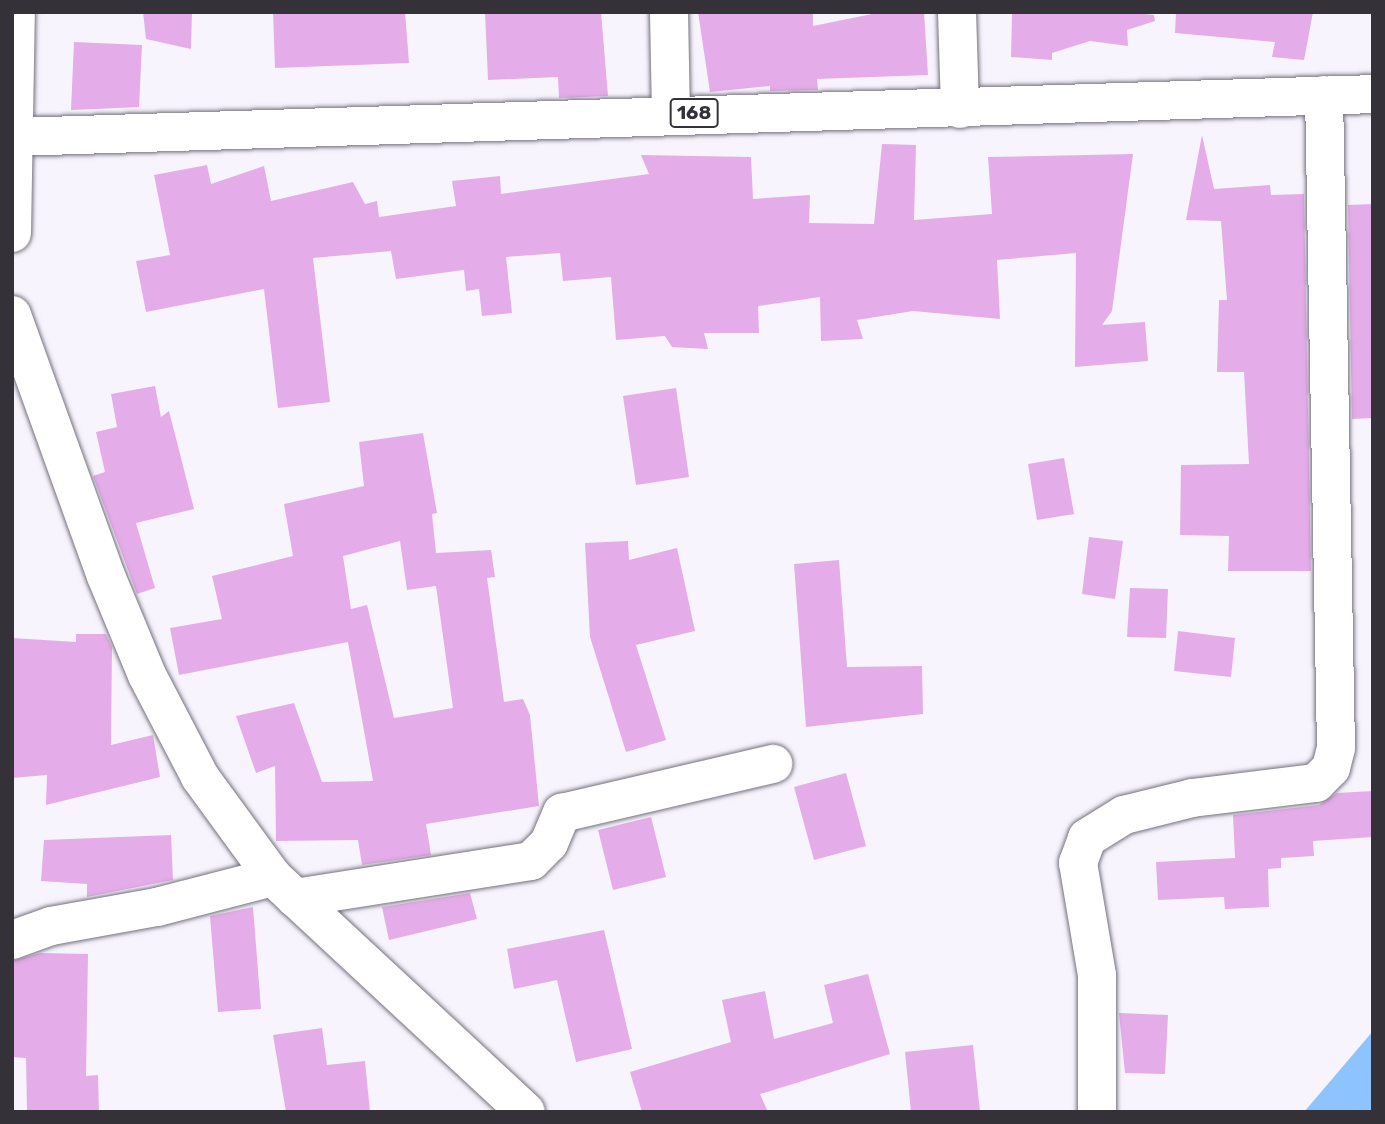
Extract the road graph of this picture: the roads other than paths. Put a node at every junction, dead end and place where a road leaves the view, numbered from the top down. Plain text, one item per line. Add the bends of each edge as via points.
1 (16, 12) edge
2 (668, 12) edge
3 (957, 12) edge
4 (1373, 94) edge
5 (1324, 95) junction
6 (960, 109) junction
7 (671, 114) junction
8 (15, 136) junction
9 (12, 233) edge
10 (12, 315) edge
11 (773, 764) dead end
12 (284, 888) junction
13 (12, 940) edge
14 (526, 1112) edge
15 (1097, 1112) edge

1 - 8 main road
2 - 7 main road
3 - 6 main road
4 - 5 main road, 168
5 - 6 main road, 168
5 - 15 main road via 1336,748 1331,768 1316,783 1192,798 1124,815 1087,838 1078,863 1097,975
6 - 7 main road, 168
7 - 8 main road, 168
8 - 9 main road
10 - 12 main road via 147,675 200,777
11 - 12 main road via 562,813 549,843 531,861
12 - 13 main road via 51,926
12 - 14 main road

